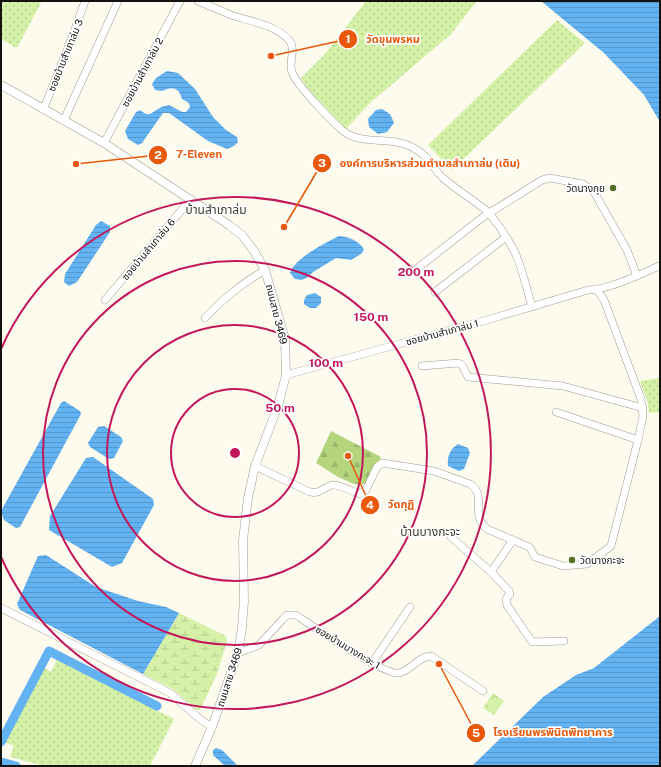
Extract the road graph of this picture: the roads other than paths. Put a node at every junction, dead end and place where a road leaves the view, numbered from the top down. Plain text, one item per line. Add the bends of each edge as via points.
1 (85, 1) edge
2 (118, 1) edge
3 (180, 1) edge
4 (198, 1) edge
5 (1, 85) edge
6 (44, 108) junction
7 (64, 120) junction
8 (104, 143) junction
9 (191, 199) junction
10 (489, 213) junction
11 (506, 237) junction
12 (659, 266) edge
13 (265, 270) junction
14 (414, 271) dead end
15 (637, 276) junction
16 (597, 290) junction
17 (435, 292) dead end
18 (105, 300) dead end
19 (532, 307) junction
20 (205, 318) dead end
21 (422, 366) dead end
22 (286, 375) junction
23 (643, 408) junction
24 (556, 412) dead end
25 (638, 440) junction
26 (255, 466) junction
27 (451, 537) dead end
28 (513, 540) junction
29 (491, 572) junction
30 (410, 607) dead end
31 (1, 608) edge
32 (564, 641) dead end
33 (238, 653) junction
34 (372, 663) junction
35 (483, 691) dead end
36 (212, 727) junction
37 (195, 766) edge

1 - 6 street, ซอยบ้านสำเภาล่ม 3
2 - 7 street
3 - 8 street, ซอยบ้านสำเภาล่ม 2
4 - 10 street via 280,33 293,47 291,71 295,80 344,131 354,137 404,143 416,149 451,186 470,197
5 - 6 street, ถนนสาย 3469
6 - 7 street, ถนนสาย 3469
7 - 8 street, ถนนสาย 3469
8 - 9 street, ถนนสาย 3469
9 - 13 street, ถนนสาย 3469 via 242,235
9 - 18 street, ซอยบ้านสำเภาล่ม 6
10 - 11 street
10 - 14 street
10 - 15 street via 542,180 550,178 583,184 594,192 627,250
11 - 17 street
11 - 19 street via 517,255
12 - 15 street, ซอยบ้านสำเภาล่ม 1
13 - 20 street via 224,298
13 - 22 street, ถนนสาย 3469 via 285,339
15 - 16 street, ซอยบ้านสำเภาล่ม 1
16 - 19 street, ซอยบ้านสำเภาล่ม 1 via 588,290
16 - 23 street via 604,300
19 - 22 street, ซอยบ้านสำเภาล่ม 1
21 - 23 street via 458,363 468,376 563,386
22 - 26 street, ถนนสาย 3469 via 278,406
23 - 25 street
24 - 25 street
25 - 28 street via 611,546 587,564 563,566 535,558 532,549
26 - 28 street via 315,493 332,485 364,493 377,467 382,463 434,471 475,487 478,493 478,519 482,525
26 - 33 street, ถนนสาย 3469 via 244,526 244,601
27 - 29 street
28 - 29 street
29 - 32 street via 509,591 507,605 532,642
30 - 34 street
31 - 36 street via 170,693
33 - 34 street, ซอยบ้านบางกะจะ 1 via 259,645 283,619 296,615
33 - 36 street, ถนนสาย 3469
34 - 35 street, ซอยบ้านบางกะจะ 1 via 393,673 399,673 424,656 431,656
36 - 37 street, ถนนสาย 3469

